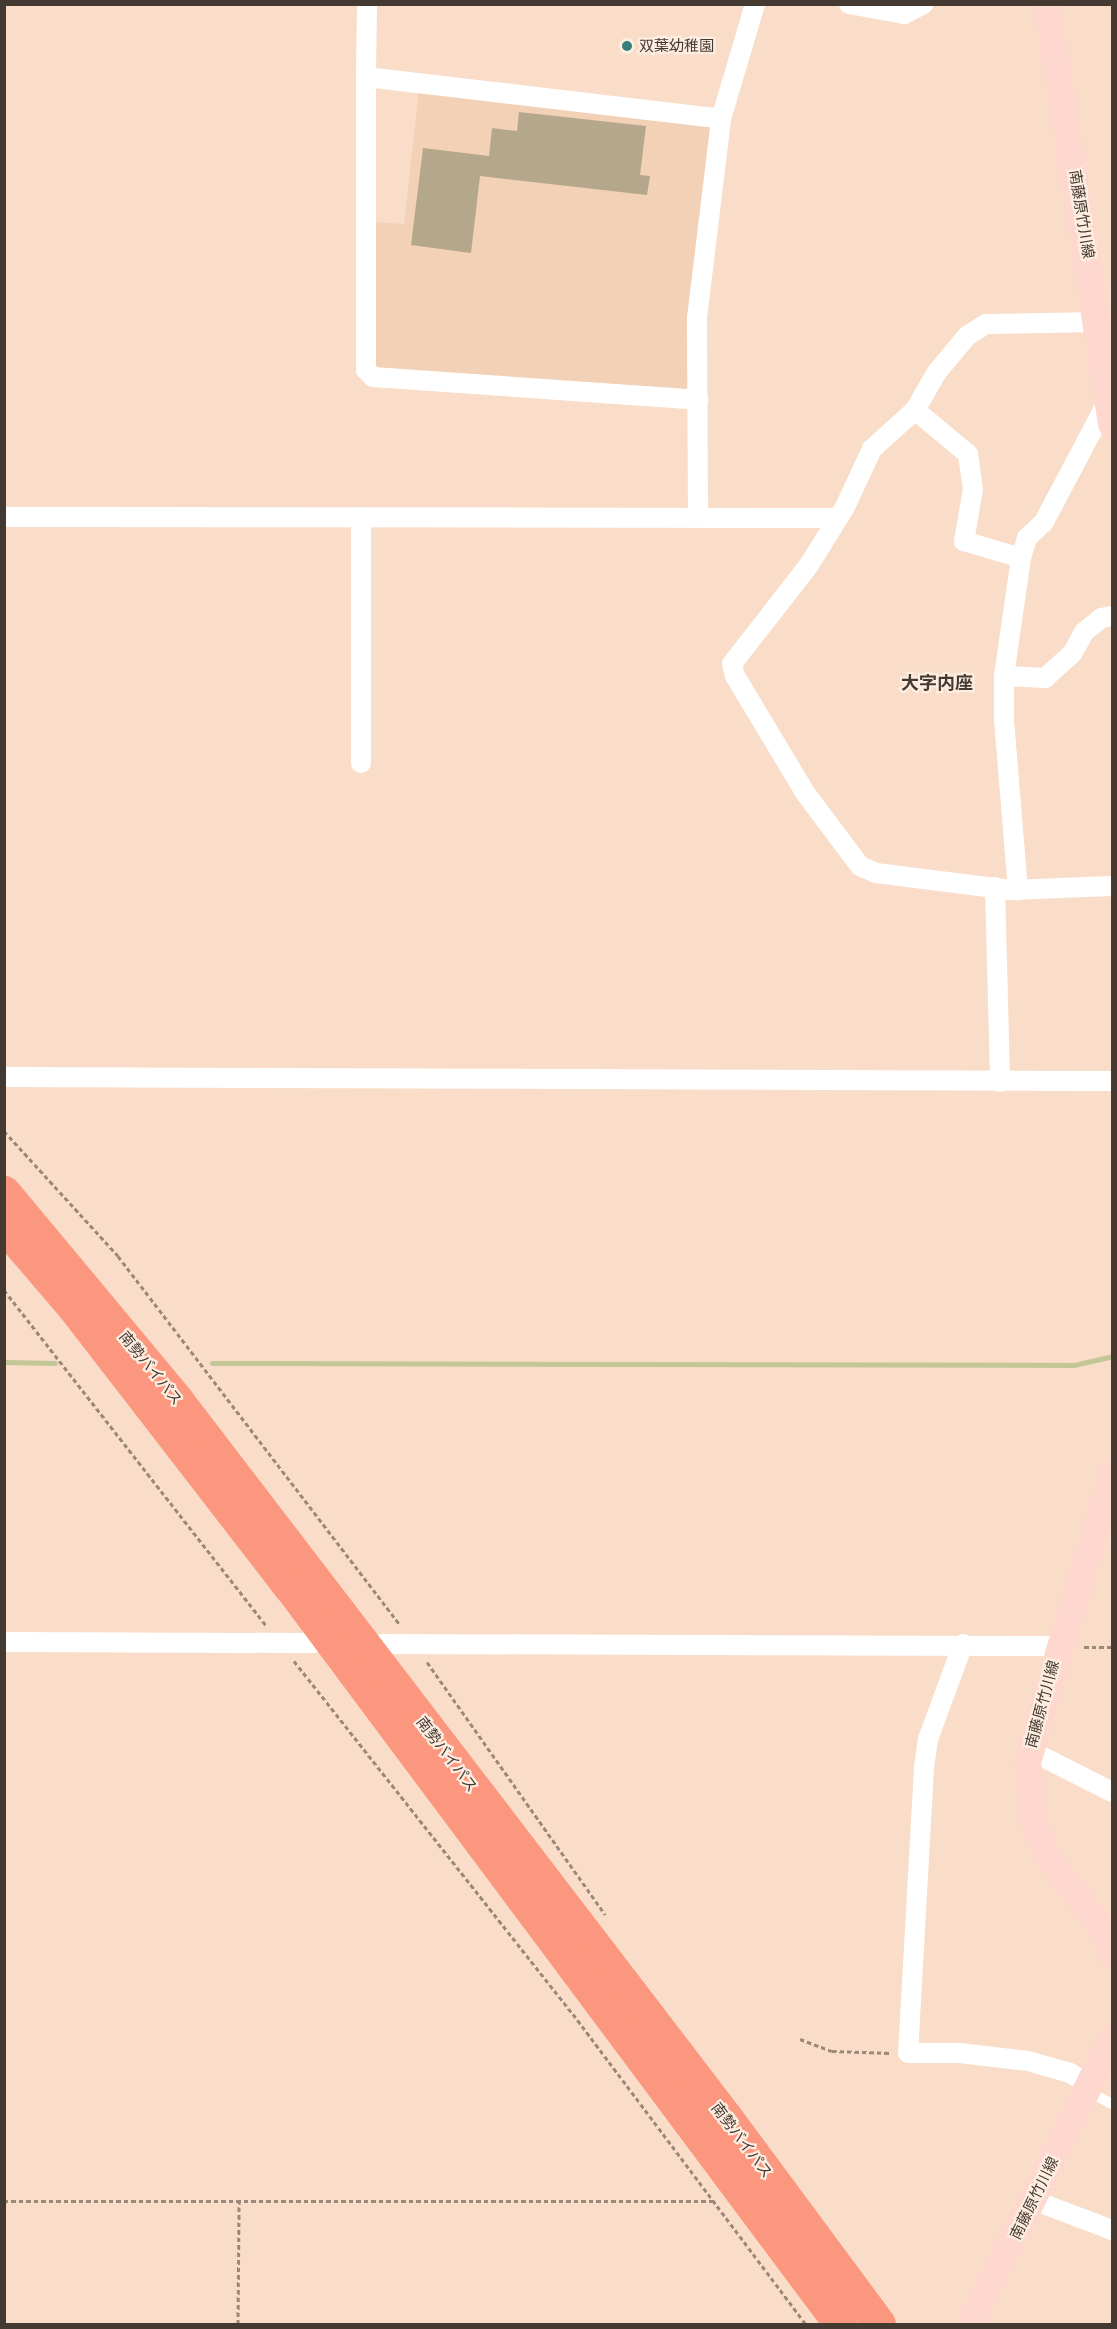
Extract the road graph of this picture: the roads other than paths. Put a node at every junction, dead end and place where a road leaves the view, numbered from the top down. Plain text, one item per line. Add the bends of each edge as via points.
1 (367, 4) edge
2 (755, 4) edge
3 (849, 4) edge
4 (924, 4) edge
5 (1047, 4) edge
6 (366, 77) junction
7 (721, 119) junction
8 (1099, 322) junction
9 (1111, 395) junction
10 (698, 400) junction
11 (915, 410) junction
12 (1113, 424) edge
13 (4, 517) edge
14 (361, 517) junction
15 (698, 517) junction
16 (837, 518) junction
17 (1021, 558) junction
18 (1113, 616) edge
19 (1004, 676) junction
20 (361, 763) dead end
21 (995, 886) junction
22 (1113, 886) edge
23 (1018, 890) junction
24 (4, 1077) edge
25 (1113, 1081) edge
26 (1000, 1082) junction
27 (4, 1191) edge
28 (4, 1226) edge
29 (1113, 1474) edge
30 (4, 1642) edge
31 (314, 1643) dead end
32 (382, 1644) dead end
33 (963, 1644) junction
34 (1058, 1647) junction
35 (1029, 1750) junction
36 (1113, 1792) edge
37 (1113, 1955) edge
38 (1113, 2039) edge
39 (1090, 2085) junction
40 (1113, 2104) edge
41 (1033, 2199) junction
42 (1113, 2230) edge
43 (840, 2325) edge
44 (879, 2325) edge
45 (970, 2325) edge

1 - 6 street
2 - 7 street
3 - 4 street via 904,14
5 - 8 main road, 南藤原竹川線
6 - 7 street
6 - 10 street via 366,370 373,377
7 - 10 street via 697,318
8 - 9 main road, 南藤原竹川線
8 - 11 street via 986,324 967,336 937,372
9 - 12 main road, 南藤原竹川線
9 - 17 street via 1044,522 1027,538
10 - 15 street
11 - 16 street via 872,449
11 - 17 street via 968,454 973,489 964,541
13 - 14 street
14 - 15 street
14 - 20 street
15 - 16 street
16 - 21 street via 808,565 739,651 732,664 735,676 806,794 860,866 876,873
17 - 19 street
18 - 19 street via 1101,618 1084,632 1072,654 1045,678
19 - 23 street
21 - 23 street
21 - 26 street
22 - 23 street
24 - 26 street
25 - 26 street
27 - 44 highway, 南勢バイパス via 177,1400 726,2118
28 - 43 highway, 南勢バイパス via 74,1308 290,1587
29 - 34 main road, 南藤原竹川線
30 - 31 street
32 - 33 street
33 - 34 street
33 - 39 street via 928,1739 924,1768 908,2053 960,2053 1028,2061 1070,2073
34 - 35 main road, 南藤原竹川線
35 - 36 street
35 - 37 main road, 南藤原竹川線 via 1028,1793 1047,1856 1104,1932
38 - 39 main road, 南藤原竹川線
39 - 40 lane via 1097,2096
39 - 41 main road, 南藤原竹川線
41 - 42 street
41 - 45 main road, 南藤原竹川線

